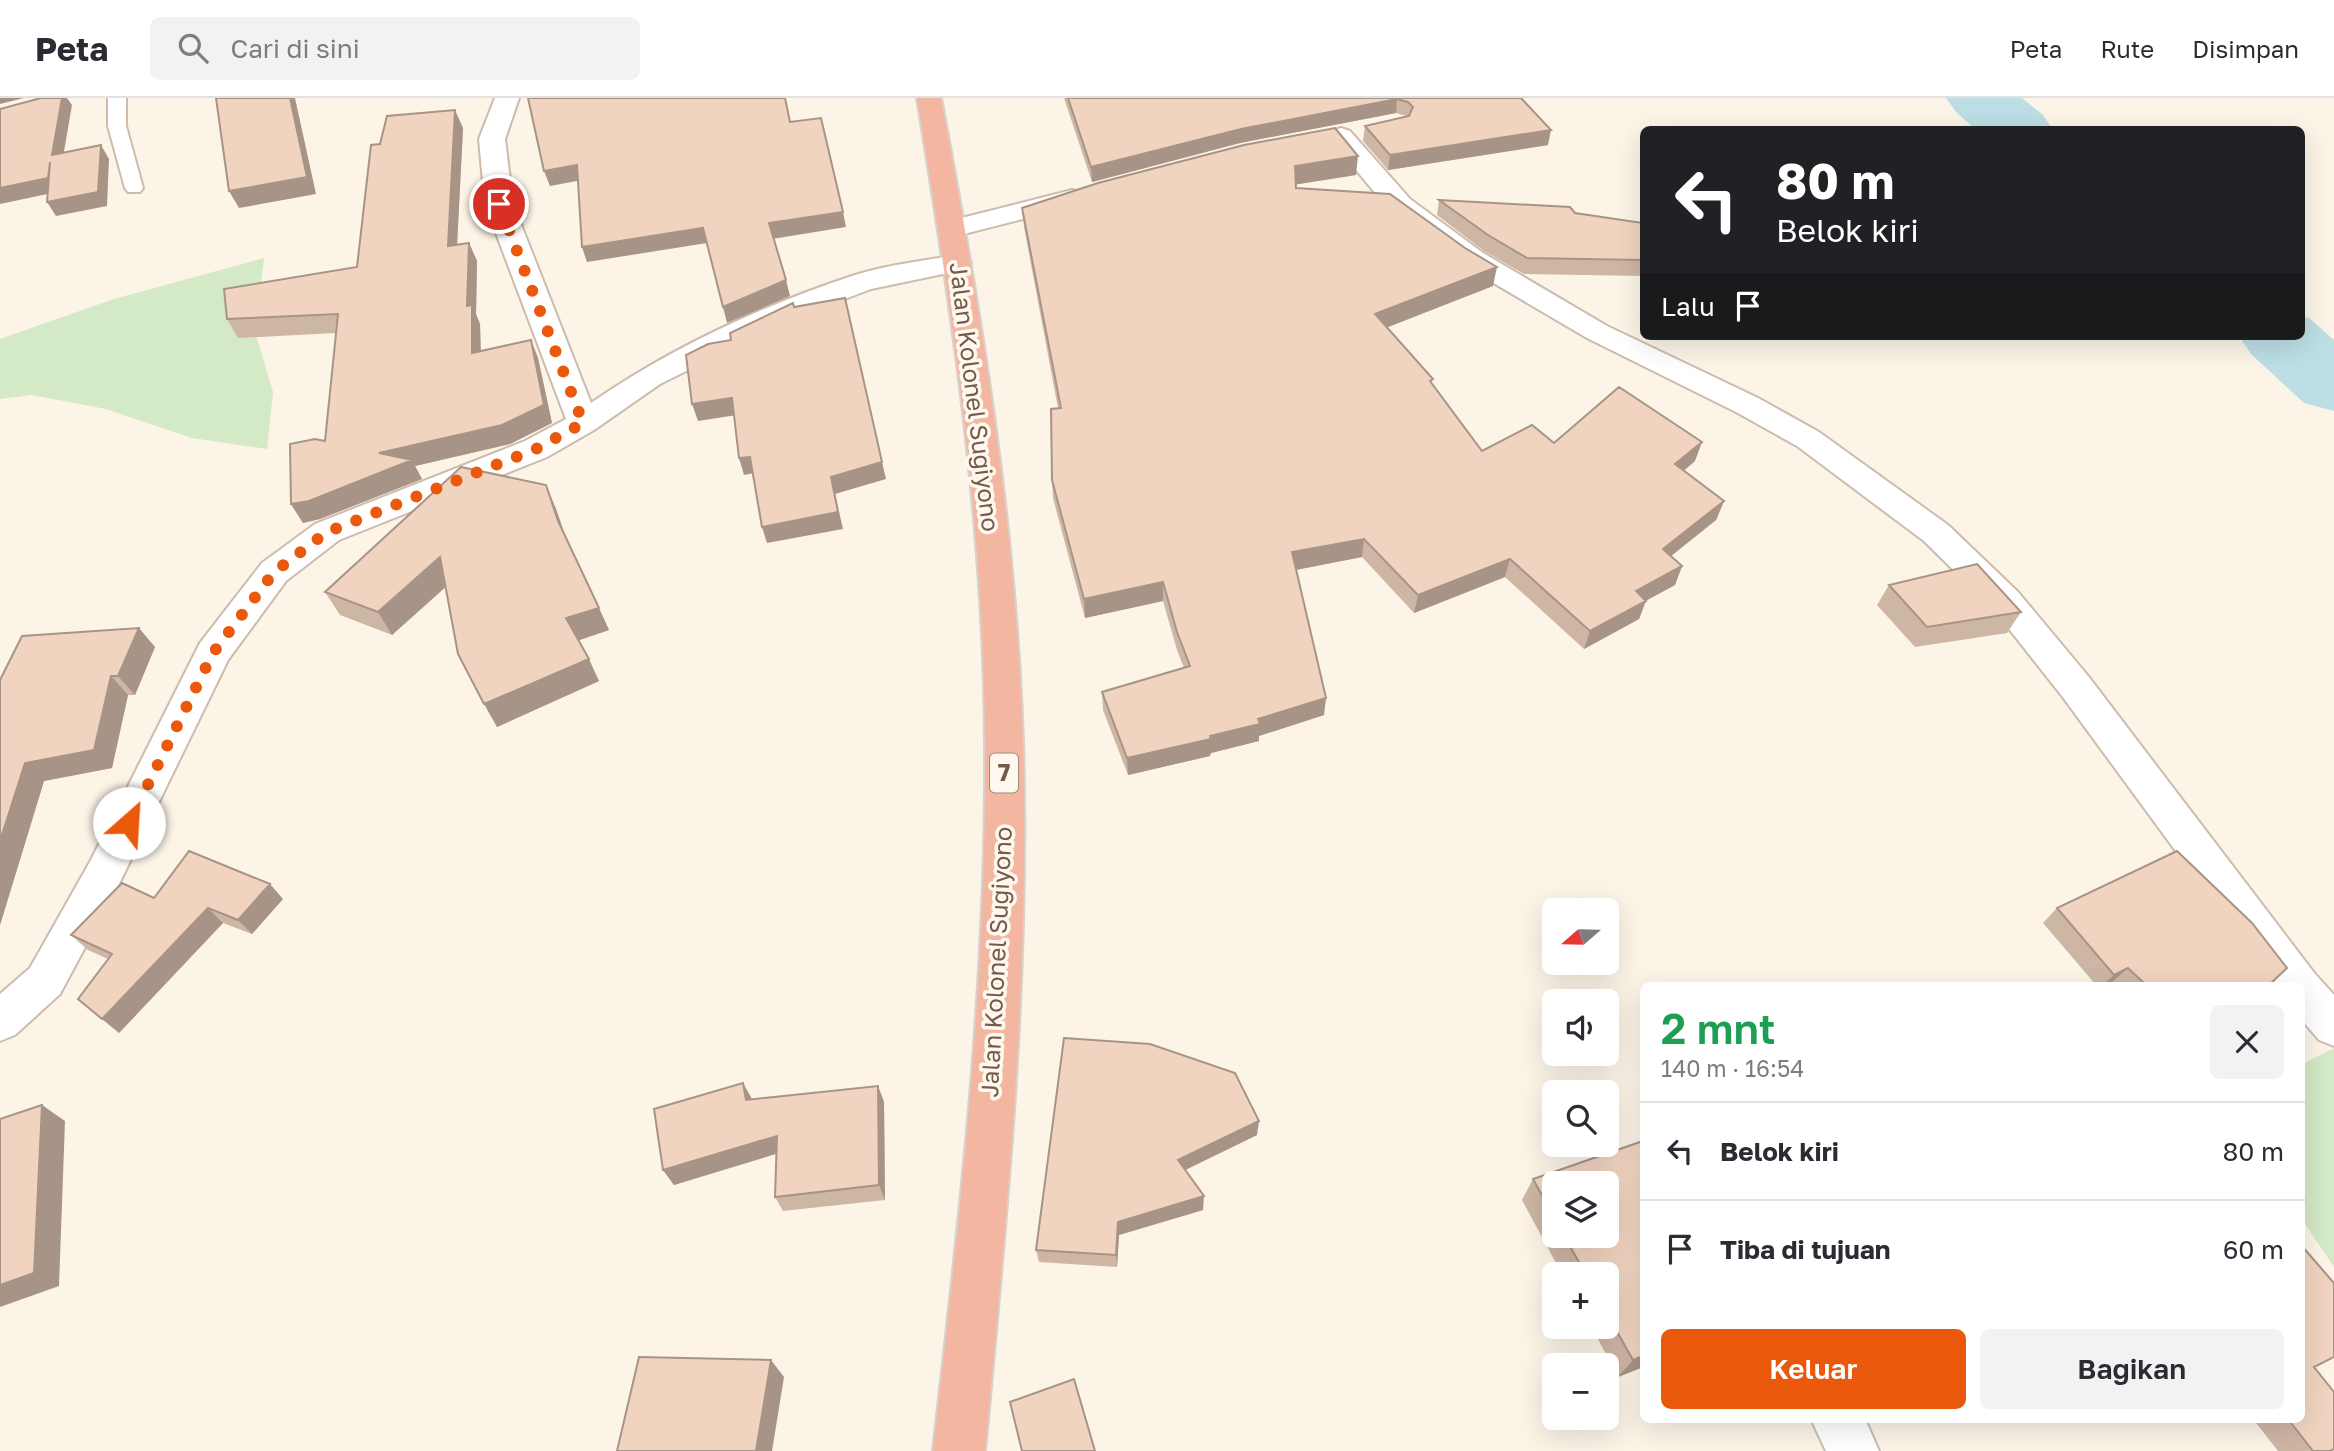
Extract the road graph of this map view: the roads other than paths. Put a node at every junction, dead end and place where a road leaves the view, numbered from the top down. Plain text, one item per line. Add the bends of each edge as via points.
1 (117, 98) edge
2 (507, 98) edge
3 (929, 98) edge
4 (1340, 136) edge
5 (134, 188) dead end
6 (1097, 192) edge
7 (955, 246) junction
8 (583, 423) junction
9 (2297, 982) edge
10 (2305, 992) edge
11 (0, 1021) edge
12 (2334, 1026) edge
13 (1839, 1423) edge
14 (959, 1451) edge
15 (1853, 1451) edge

1 - 5 lane via 117,126
2 - 8 street via 492,139 499,204
3 - 7 highway, Jalan Kolonel Sugiyono / 7
4 - 9 street via 1400,205 1473,259 1597,332 1808,439 1936,533 2006,601 2075,686
6 - 7 street
7 - 8 street via 777,315 649,377
7 - 14 highway, Jalan Kolonel Sugiyono / 7 via 995,558 1004,741 1003,945 976,1296
8 - 11 street via 536,449 327,532 274,572 213,653 45,982
10 - 12 street
13 - 15 street

